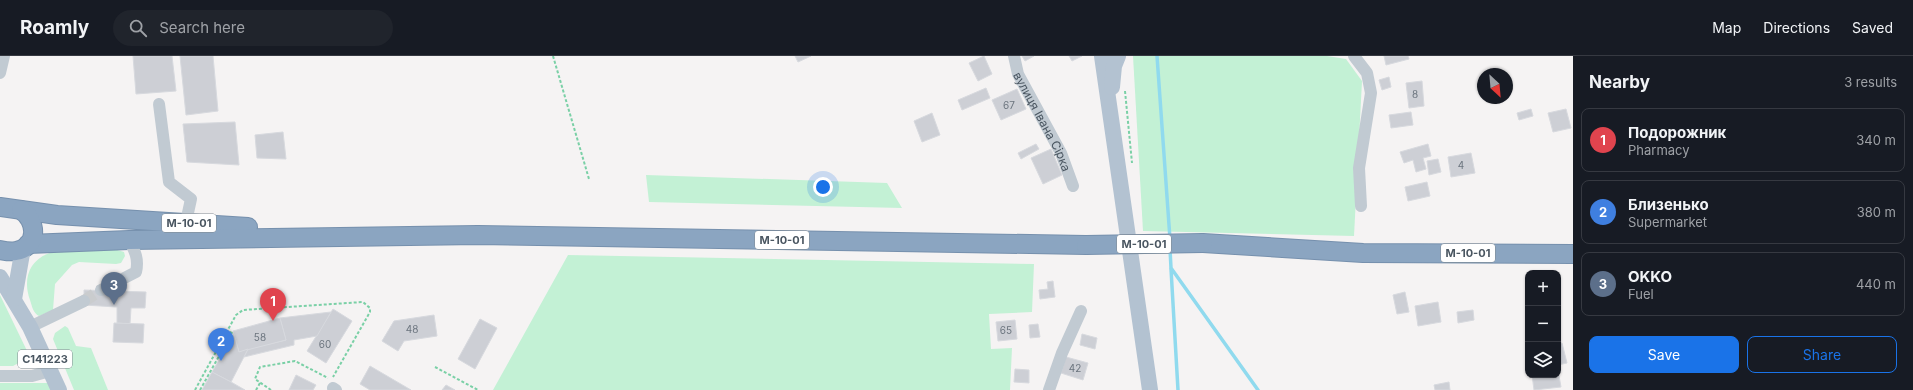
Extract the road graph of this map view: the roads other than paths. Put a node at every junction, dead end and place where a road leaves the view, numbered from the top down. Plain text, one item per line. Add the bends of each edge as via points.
1 (4, 56) edge
2 (1014, 56) edge
3 (1102, 56) edge
4 (1118, 56) edge
5 (1354, 56) edge
6 (0, 73) edge
7 (160, 104) dead end
8 (1109, 111) junction
9 (1073, 186) dead end
10 (1361, 206) dead end
11 (0, 207) edge
12 (21, 210) junction
13 (186, 222) junction
14 (356, 235) junction
15 (129, 240) junction
16 (26, 246) junction
17 (0, 250) edge
18 (1573, 254) edge
19 (0, 278) edge
20 (101, 290) tunnel mouth
21 (14, 299) junction
22 (84, 301) tunnel mouth
23 (1081, 310) dead end
24 (30, 327) junction
25 (50, 371) junction
26 (0, 376) edge
27 (59, 390) edge
28 (1049, 390) edge
29 (1150, 390) edge

1 - 6 street
2 - 9 street, вулиця Івана Сірка via 1018,74 1061,153
3 - 8 main road
4 - 8 main road via 1114,66
5 - 10 street via 1367,72 1371,93 1359,168
7 - 13 street via 169,182 191,199
8 - 29 main road
11 - 12 highway, М-10-01
12 - 13 highway, М-10-01 via 57,215
12 - 16 highway via 27,213 34,225 32,238
13 - 14 highway, М-10-01
14 - 15 highway, М-10-01
14 - 18 highway, М-10-01, bridge via 478,234 1086,245 1203,243 1363,253
15 - 16 highway, М-10-01
15 - 20 street via 138,263 136,272
16 - 17 highway, М-10-01 via 17,251
16 - 21 main road
19 - 21 main road, С141223
21 - 24 main road, С141223
22 - 24 street
23 - 28 street
24 - 25 main road, С141223
25 - 26 street via 32,376
25 - 27 main road, С141223

